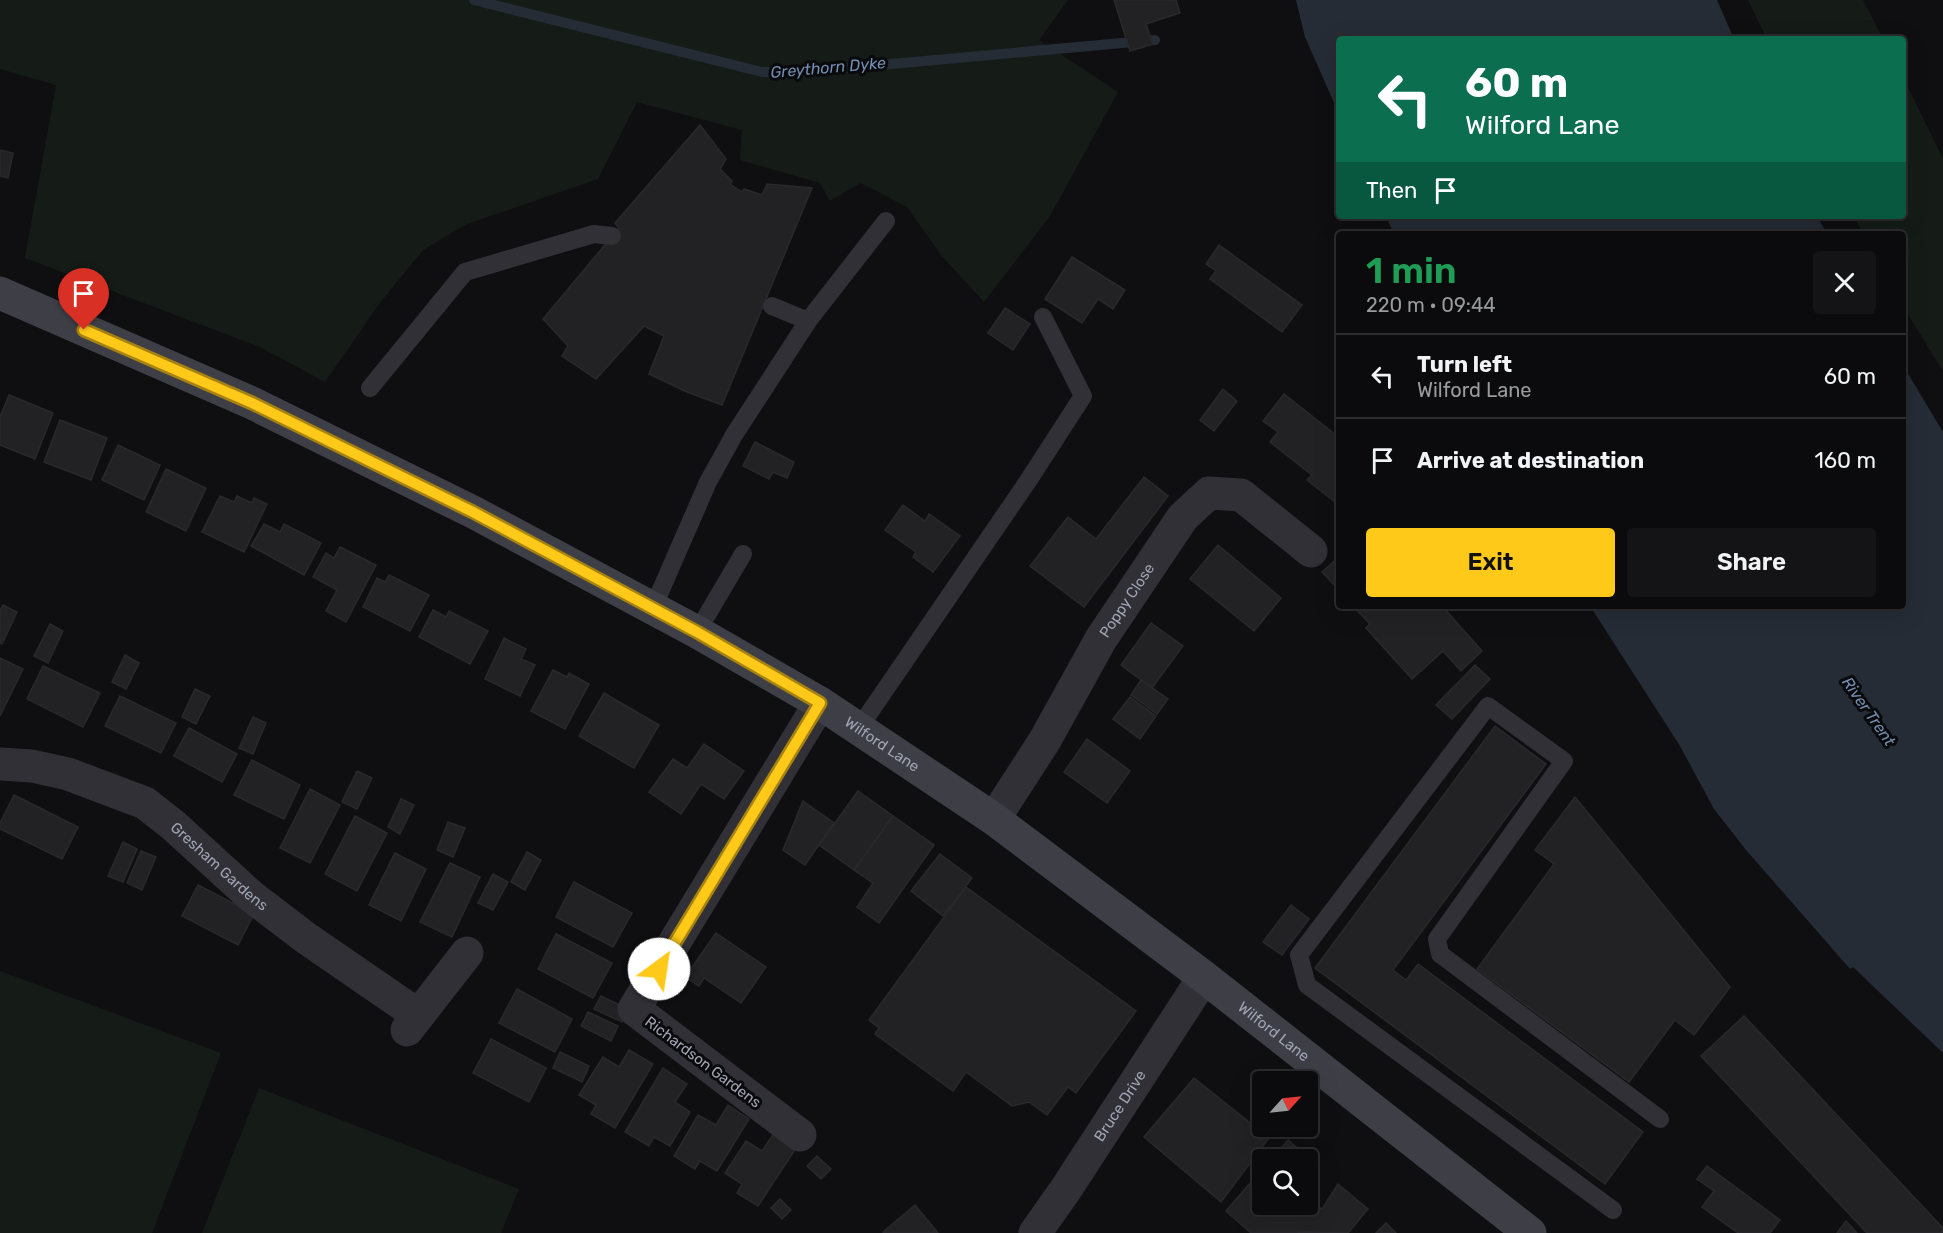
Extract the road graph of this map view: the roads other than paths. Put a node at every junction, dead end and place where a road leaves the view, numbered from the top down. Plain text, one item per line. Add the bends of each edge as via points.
1 (886, 221) dead end
2 (612, 236) dead end
3 (0, 293) edge
4 (772, 306) dead end
5 (1043, 317) dead end
6 (808, 321) junction
7 (370, 388) dead end
8 (1311, 551) dead end
9 (743, 554) dead end
10 (653, 608) junction
11 (697, 632) junction
12 (820, 703) junction
13 (859, 728) junction
14 (0, 764) edge
15 (994, 819) junction
16 (467, 953) dead end
17 (1204, 977) junction
18 (1660, 1119) dead end
19 (800, 1135) dead end
20 (1613, 1210) dead end
21 (1035, 1233) edge
22 (1530, 1233) edge

1 - 6 lane
2 - 7 lane via 594,234 465,272
3 - 10 main road, Wilford Lane via 262,408 473,512
4 - 6 lane
5 - 13 lane via 1083,396
6 - 10 lane via 712,474
8 - 15 street, Poppy Close via 1241,495 1209,493 1183,518 1101,639 1045,740
9 - 11 lane
10 - 11 main road, Wilford Lane
11 - 12 main road, Wilford Lane
12 - 13 main road, Wilford Lane
12 - 19 street, Richardson Gardens via 634,1009
13 - 15 main road, Wilford Lane
14 - 16 street, Gresham Gardens via 68,774 145,803 251,896 413,1022
15 - 17 main road, Wilford Lane
17 - 21 street, Bruce Drive
17 - 22 main road, Wilford Lane
18 - 20 lane via 1440,954 1437,939 1564,761 1488,706 1299,955 1307,985

